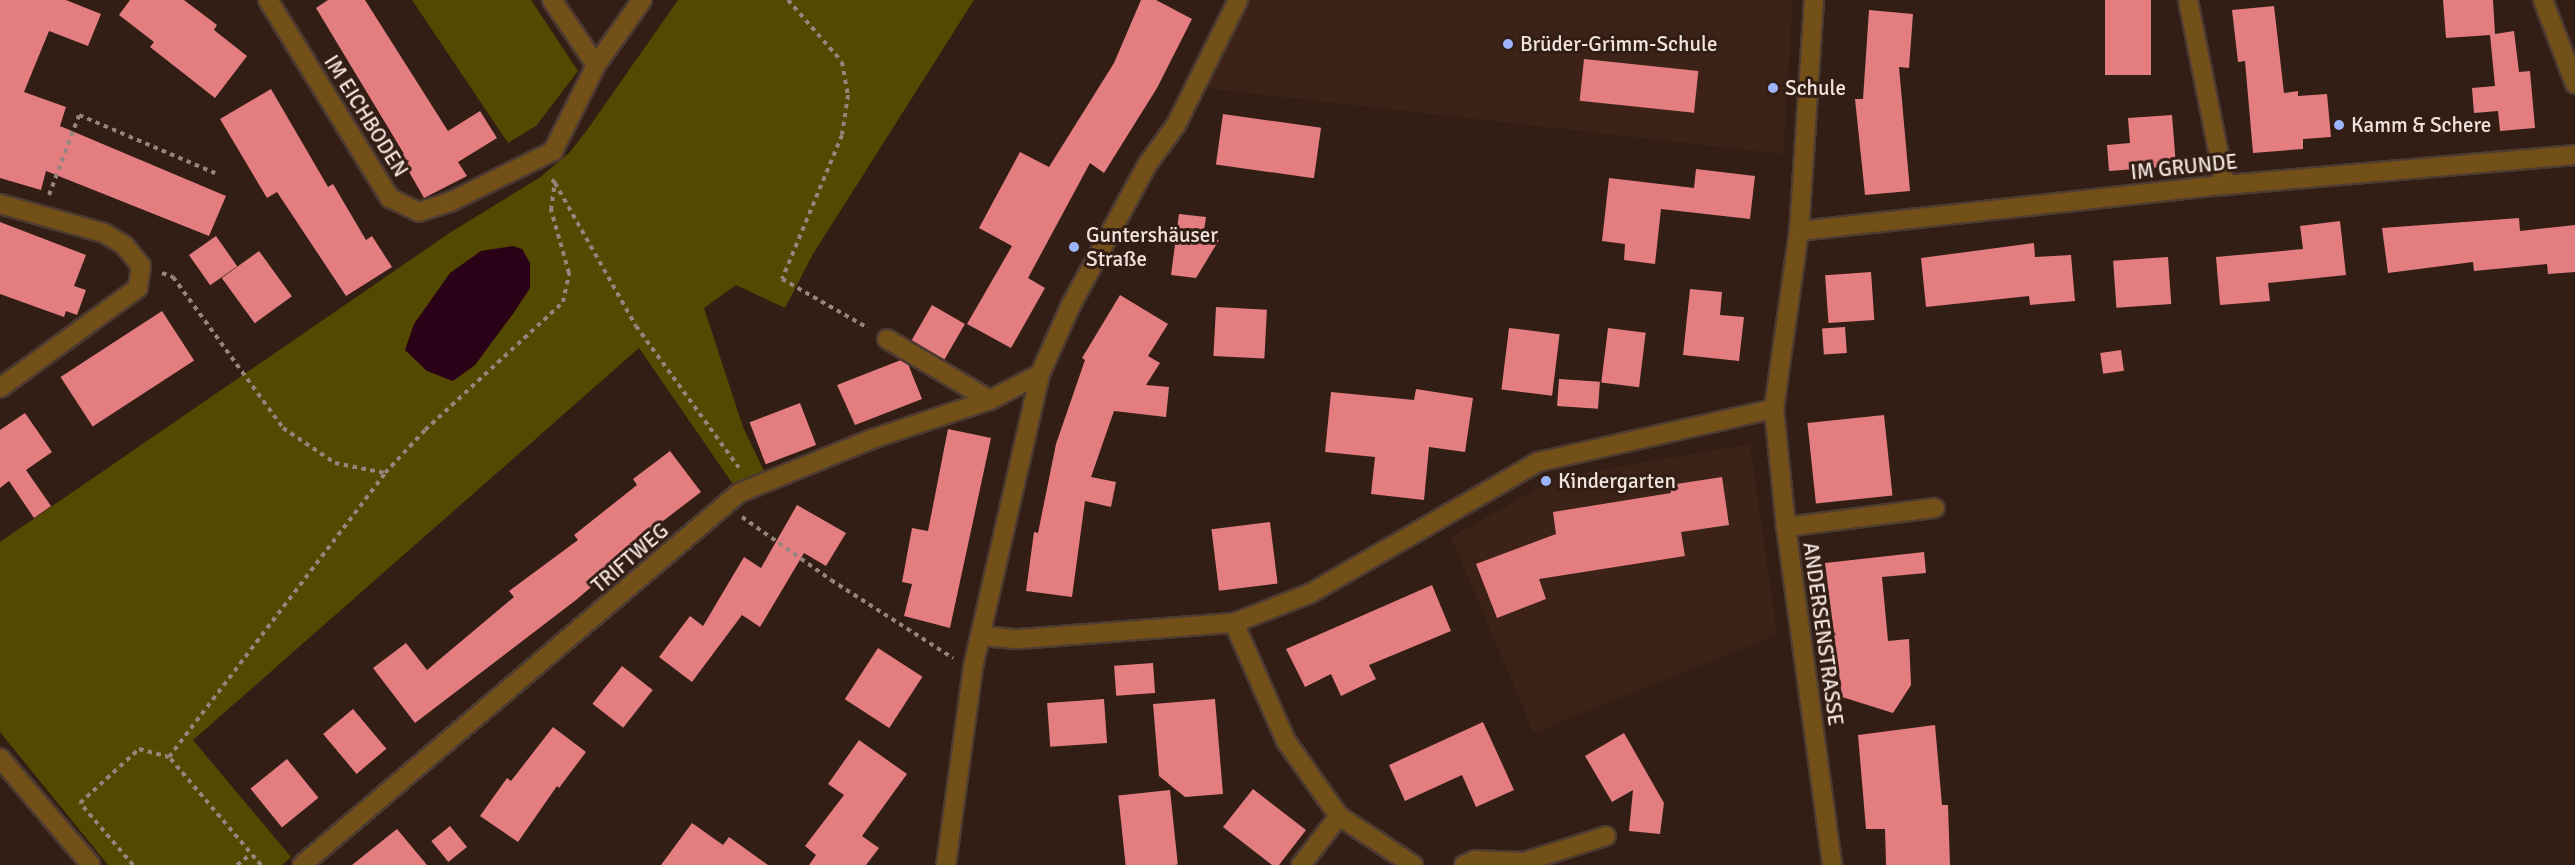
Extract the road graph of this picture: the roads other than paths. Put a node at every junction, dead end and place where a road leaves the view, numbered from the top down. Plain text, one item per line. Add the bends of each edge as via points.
1 (268, 0) edge
2 (552, 0) edge
3 (642, 0) edge
4 (1238, 0) edge
5 (1814, 0) edge
6 (2188, 0) edge
7 (2543, 0) edge
8 (597, 65) junction
9 (2575, 84) edge
10 (2575, 155) edge
11 (2225, 185) junction
12 (0, 204) edge
13 (1799, 231) junction
14 (886, 339) road end
15 (1040, 374) junction
16 (4, 380) edge
17 (990, 400) junction
18 (1774, 409) junction
19 (1935, 508) dead end
20 (1786, 527) junction
21 (1234, 623) junction
22 (981, 636) junction
23 (0, 758) edge
24 (1339, 816) junction
25 (1606, 836) dead end
26 (1469, 863) edge
27 (91, 865) edge
28 (302, 865) edge
29 (946, 865) edge
30 (1301, 865) edge
31 (1413, 865) edge
32 (1832, 865) edge

1 - 8 street, IM EICHBODEN via 390,198 419,212 537,162 553,151
2 - 8 street
3 - 8 street, IM EICHBODEN
4 - 15 street via 1176,125 1148,165 1071,305
5 - 13 street, ANDERSENSTRASSE
6 - 11 street
7 - 9 street
10 - 11 street, IM GRUNDE
11 - 13 street, IM GRUNDE
12 - 16 street via 104,233 124,245 141,266 138,288
13 - 18 street, ANDERSENSTRASSE
14 - 17 street
15 - 17 street, TRIFTWEG
15 - 22 street
17 - 28 street, TRIFTWEG via 872,439 752,486
18 - 20 street, ANDERSENSTRASSE
18 - 21 street via 1538,462 1311,593
19 - 20 street
20 - 32 street, ANDERSENSTRASSE
21 - 22 street via 1019,639
21 - 24 street via 1286,741
22 - 29 street via 973,667
23 - 27 street
24 - 30 street
24 - 31 street
25 - 26 street via 1524,862

